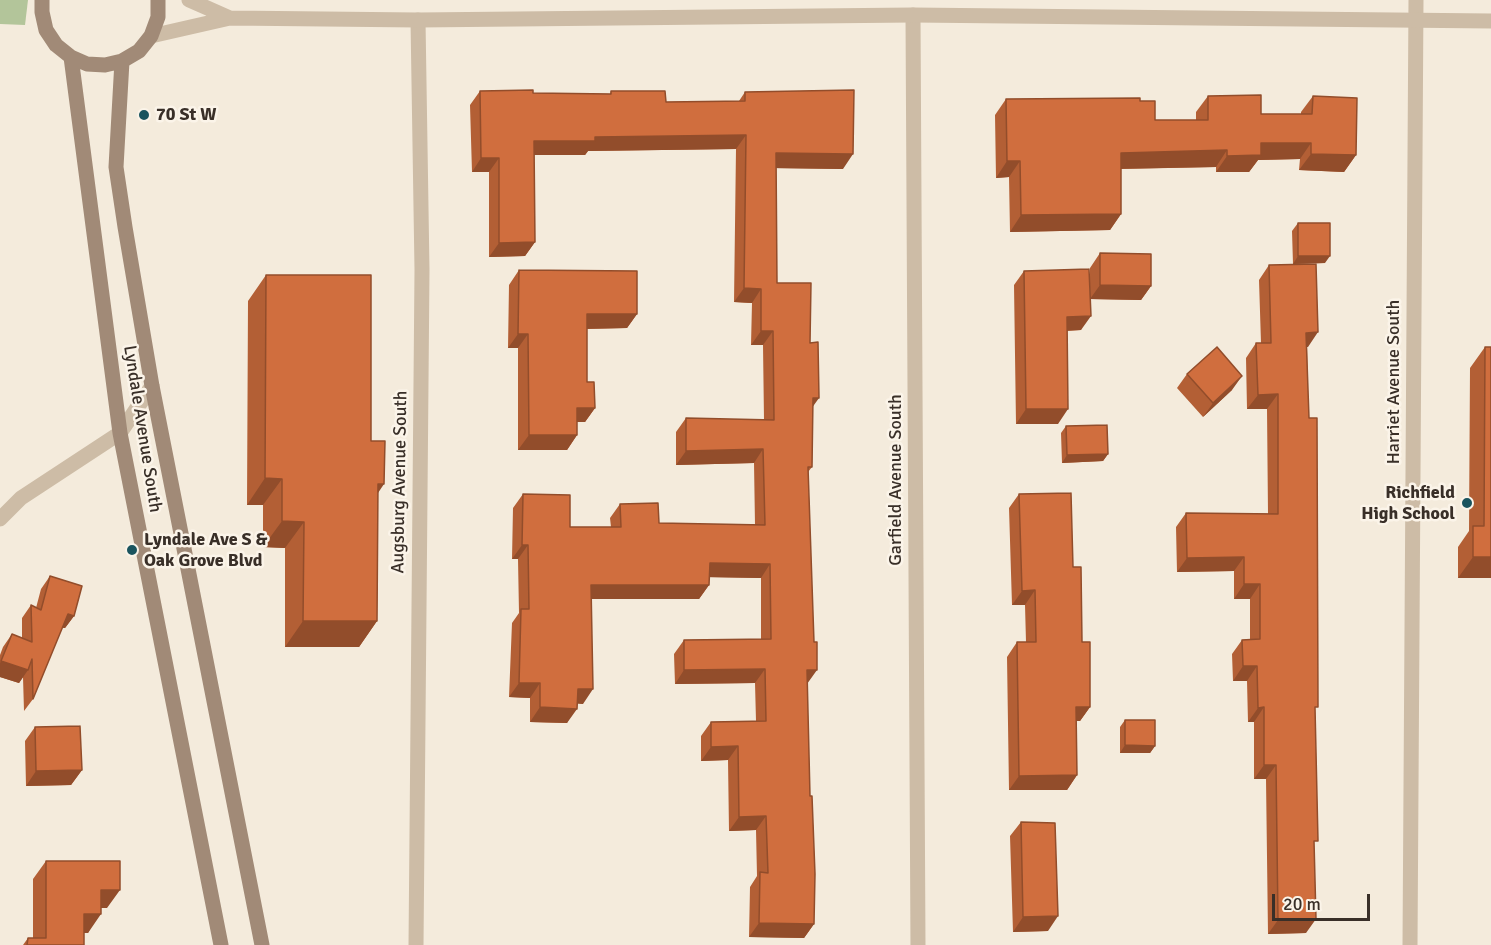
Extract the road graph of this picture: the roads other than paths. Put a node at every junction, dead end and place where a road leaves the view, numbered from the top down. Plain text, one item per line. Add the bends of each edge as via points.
1 (42, 0) edge
2 (158, 0) edge
3 (189, 0) edge
4 (1416, 0) edge
5 (913, 15) junction
6 (230, 18) junction
7 (418, 20) junction
8 (1416, 21) junction
9 (1491, 21) edge
10 (151, 36) junction
11 (71, 57) junction
12 (122, 61) junction
13 (152, 386) junction
14 (120, 433) junction
15 (0, 519) edge
16 (221, 945) edge
17 (262, 945) edge
18 (416, 945) edge
19 (918, 945) edge
20 (1410, 945) edge

1 - 11 main road via 46,30
2 - 10 main road via 158,17
3 - 6 street
4 - 8 street, Harriet Avenue South
5 - 7 street
5 - 8 street
5 - 19 street, Garfield Avenue South
6 - 7 street
6 - 10 street
7 - 18 street, Augsburg Avenue South via 422,270
8 - 9 street
8 - 20 street, Harriet Avenue South
10 - 12 main road via 139,51
11 - 12 main road via 87,64
11 - 14 main road, Lyndale Avenue South
12 - 13 main road, Lyndale Avenue South via 116,168
13 - 14 street
13 - 17 main road, Lyndale Avenue South
14 - 15 street via 21,498
14 - 16 main road, Lyndale Avenue South

